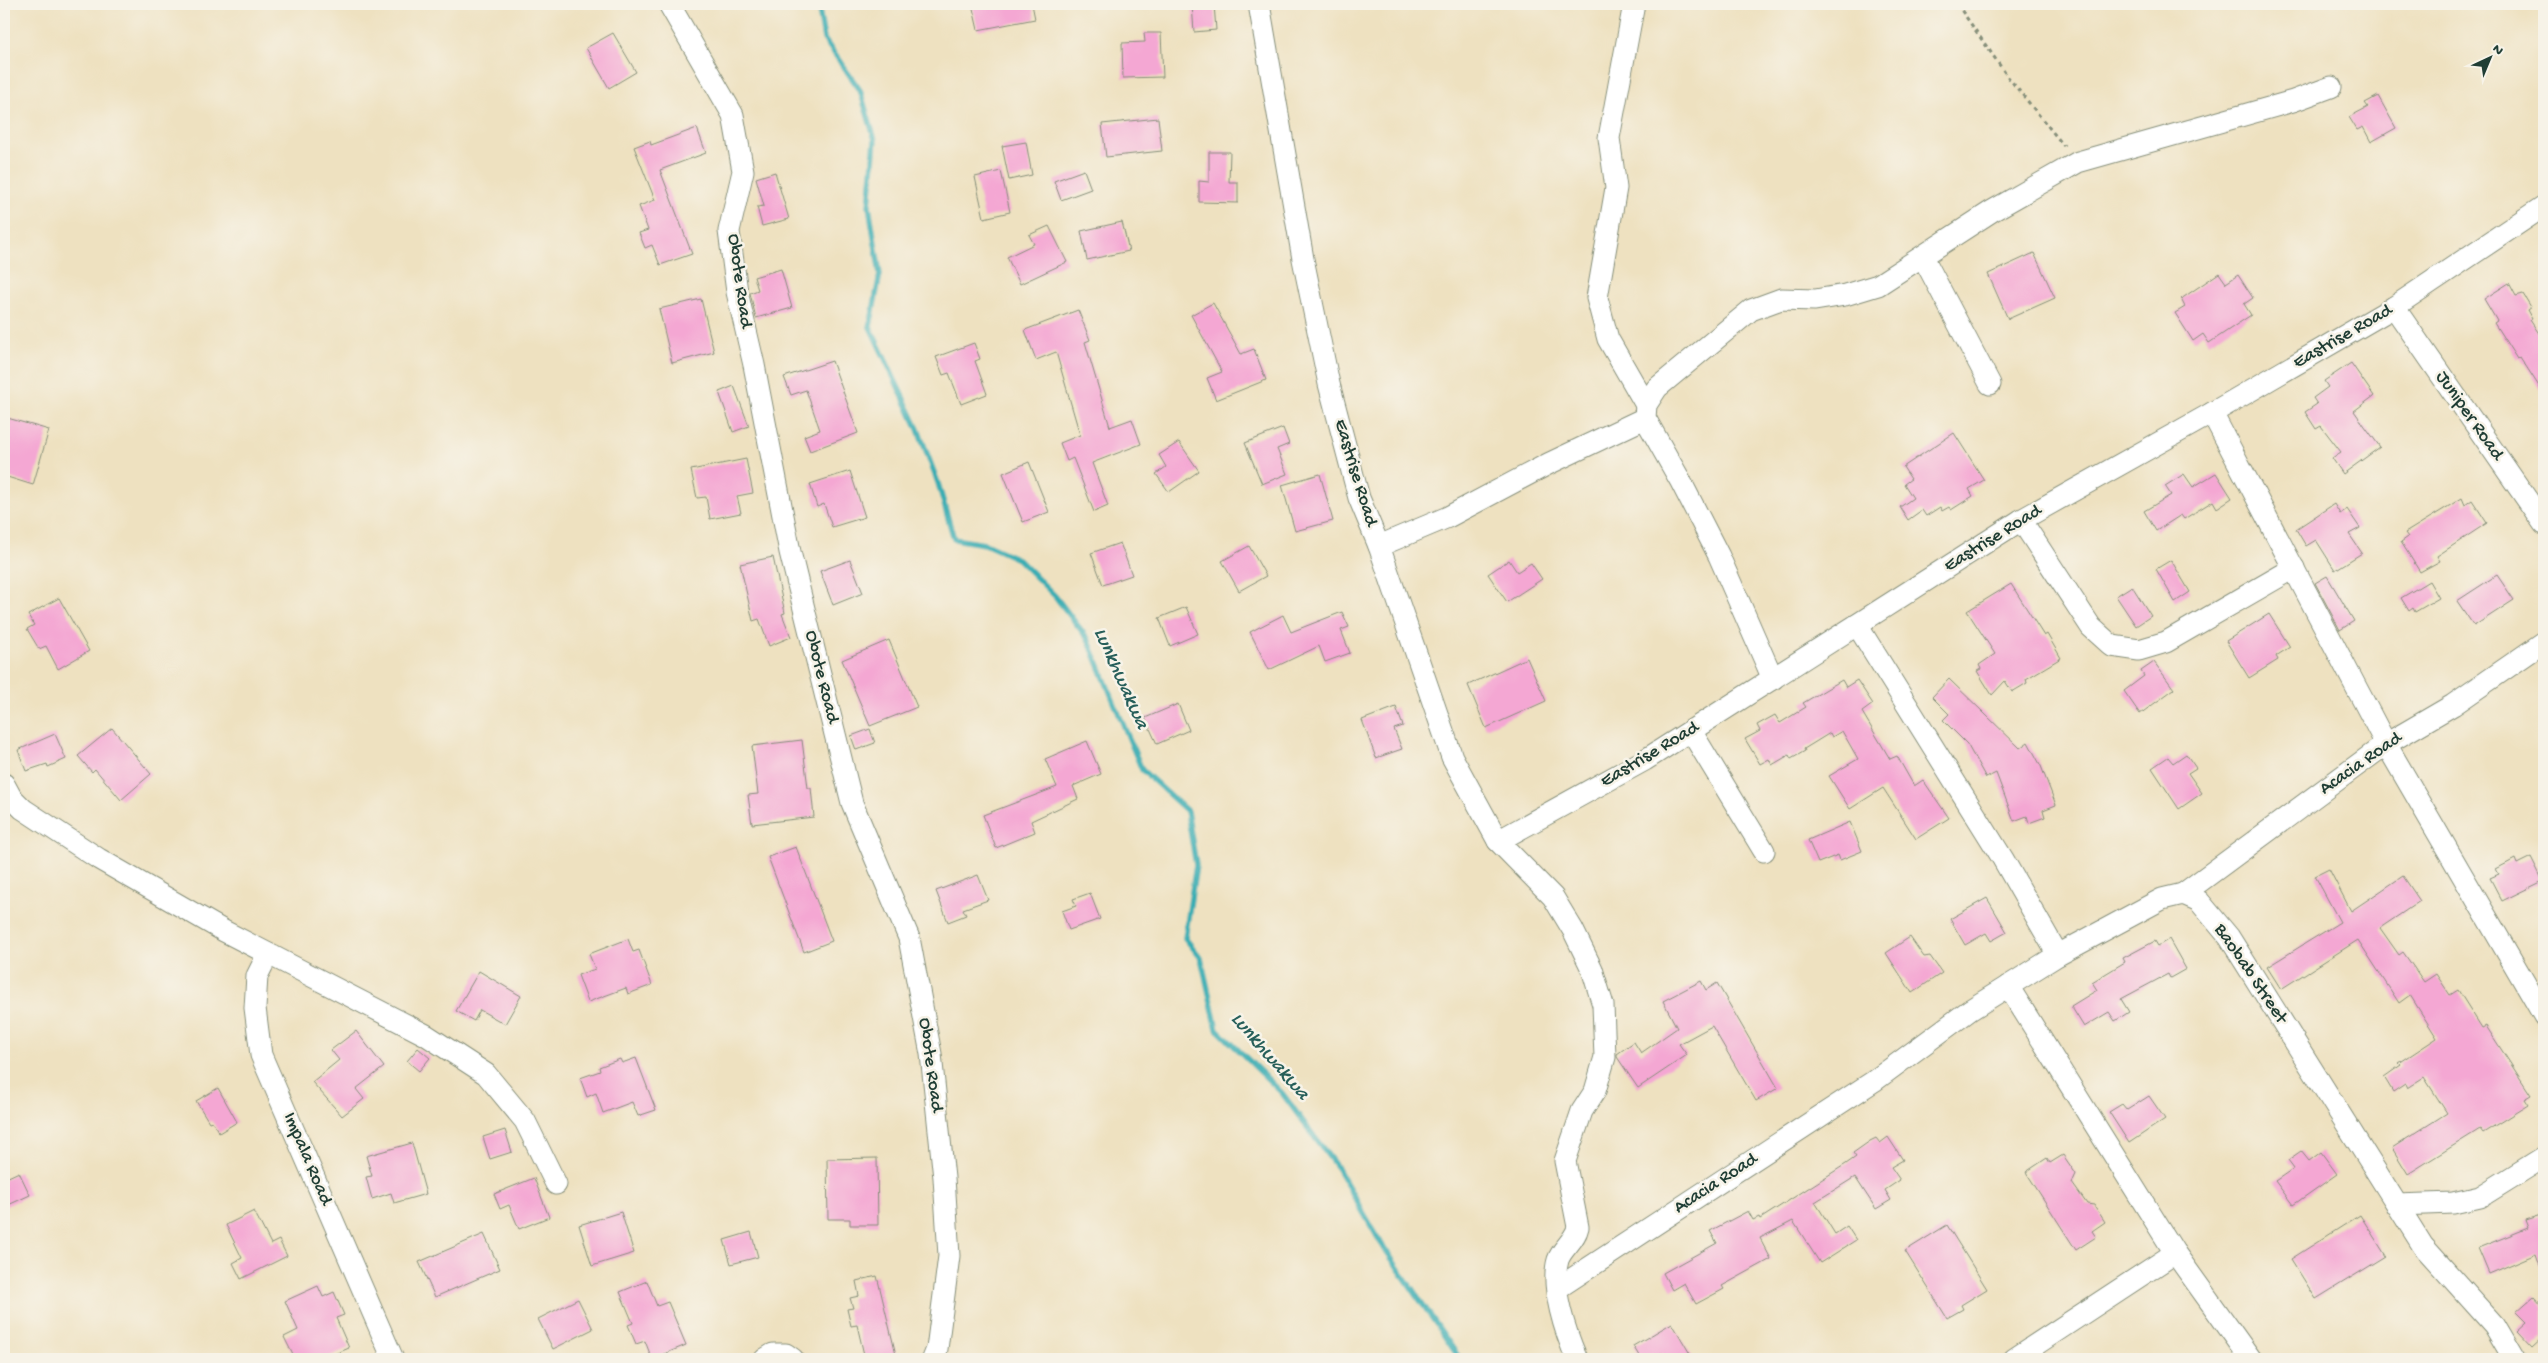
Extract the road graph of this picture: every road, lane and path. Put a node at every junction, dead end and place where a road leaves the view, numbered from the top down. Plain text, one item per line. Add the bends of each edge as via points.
1 (670, 4) edge
2 (1259, 4) edge
3 (1634, 4) edge
4 (1957, 4) edge
5 (2331, 87) dead end
6 (2078, 162) junction
7 (2544, 206) edge
8 (1923, 257) junction
9 (2394, 307) junction
10 (1990, 384) dead end
11 (1645, 412) junction
12 (2212, 414) junction
13 (2021, 520) junction
14 (2544, 524) edge
15 (1379, 546) junction
16 (2294, 568) junction
17 (1857, 625) junction
18 (2544, 642) edge
19 (1773, 679) junction
20 (1691, 731) junction
21 (2386, 744) junction
22 (4, 784) edge
23 (1498, 841) junction
24 (1764, 851) dead end
25 (2183, 894) junction
26 (268, 954) junction
27 (2058, 955) junction
28 (2008, 986) junction
29 (2544, 1016) edge
30 (2544, 1157) edge
31 (556, 1184) dead end
32 (2397, 1205) junction
33 (2176, 1253) junction
34 (1558, 1288) junction
35 (393, 1359) edge
36 (766, 1359) edge
37 (793, 1359) edge
38 (933, 1359) edge
39 (1576, 1359) edge
40 (2014, 1359) edge
41 (2251, 1359) edge
42 (2514, 1359) edge

1 - 38 street, Obote Road via 733,115 743,171 729,231 737,292 790,552 852,804 911,948 931,1054 949,1256 938,1349
2 - 15 street, Eastrise Road via 1303,259 1329,384 1359,498
3 - 11 street via 1609,138 1616,188 1597,298 1608,339
4 - 6 path via 2008,77
5 - 6 street via 2293,101
6 - 8 street via 2000,206
7 - 9 street, Eastrise Road
8 - 10 street
8 - 11 street via 1878,285 1853,293 1815,300 1781,299 1751,310 1657,388
9 - 12 street, Eastrise Road
9 - 14 street, Juniper Road
11 - 15 street via 1448,516
11 - 19 street via 1719,556
12 - 13 street, Eastrise Road
12 - 16 street
13 - 16 street via 2091,627 2112,646 2139,650 2166,642
13 - 17 street, Eastrise Road
15 - 23 street, Eastrise Road via 1452,757
16 - 21 street
17 - 19 street, Eastrise Road
17 - 27 street via 2004,859
18 - 21 street, Acacia Road via 2453,705
19 - 20 street, Eastrise Road
20 - 23 street, Eastrise Road
20 - 24 street
21 - 25 street, Acacia Road
21 - 29 street
22 - 26 street via 11,797 23,808 99,859
23 - 34 street via 1553,897 1592,969 1603,1005 1605,1057 1595,1091 1582,1111 1565,1161 1578,1228 1576,1237 1558,1259
25 - 27 street via 2162,899
25 - 32 street, Baobab Street via 2199,901 2229,937
26 - 31 street via 426,1035 486,1074 526,1121
26 - 35 street, Impala Road via 257,976 255,1008 261,1055
27 - 28 street
28 - 33 street
28 - 34 street, Acacia Road via 1874,1080
30 - 32 street via 2480,1197 2453,1203
32 - 42 street, Baobab Street via 2423,1246 2494,1325
33 - 40 street
33 - 41 street
34 - 39 street via 1565,1327
36 - 37 street via 773,1354 786,1354

